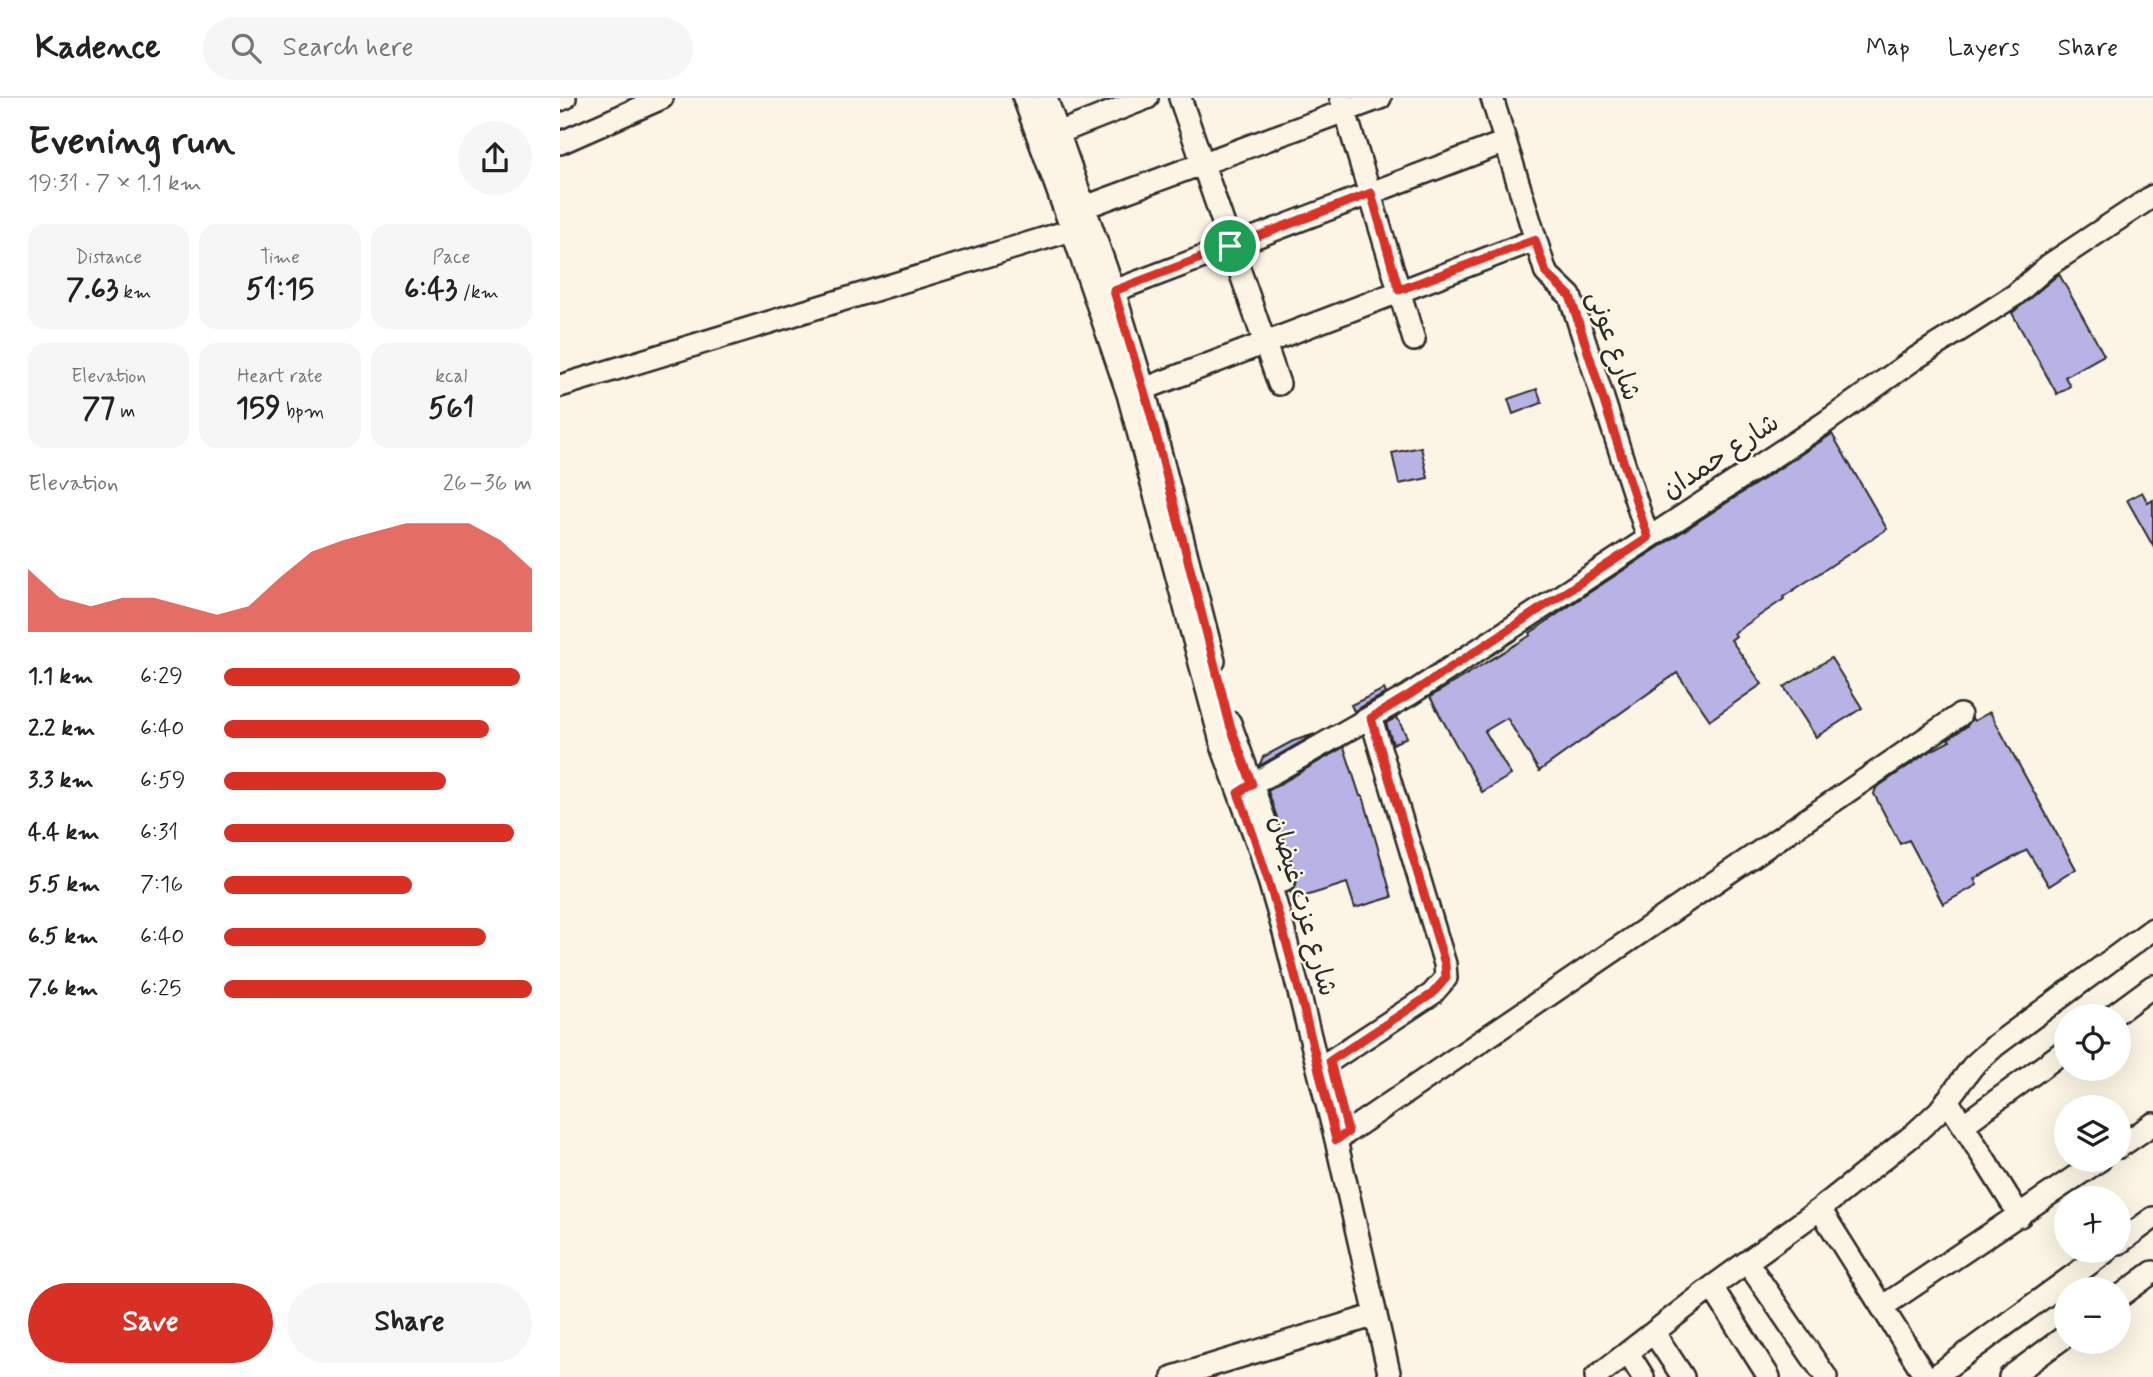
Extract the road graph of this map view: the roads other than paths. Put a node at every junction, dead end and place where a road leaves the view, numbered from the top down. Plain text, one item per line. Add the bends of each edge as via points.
1 (662, 98) edge
2 (1024, 98) edge
3 (1045, 98) edge
4 (1147, 98) edge
5 (1180, 98) edge
6 (1381, 98) edge
7 (1492, 98) edge
8 (1343, 104) edge
9 (1058, 132) junction
10 (1506, 142) junction
11 (560, 143) edge
12 (1202, 163) junction
13 (1371, 193) junction
14 (2153, 196) edge
15 (1085, 207) junction
16 (1072, 230) junction
17 (1535, 240) junction
18 (1230, 246) junction
19 (1399, 290) junction
20 (1114, 291) junction
21 (1414, 340) dead end
22 (1264, 342) junction
23 (1279, 384) dead end
24 (560, 386) edge
25 (1144, 389) junction
26 (1648, 538) junction
27 (1960, 715) dead end
28 (1371, 718) junction
29 (1245, 788) junction
30 (2153, 929) edge
31 (2153, 986) edge
32 (2129, 1004) edge
33 (2054, 1058) edge
34 (1330, 1061) junction
35 (1947, 1100) junction
36 (2153, 1124) edge
37 (1963, 1125) junction
38 (1342, 1136) junction
39 (2131, 1139) edge
40 (2083, 1172) edge
41 (1820, 1209) junction
42 (2020, 1216) junction
43 (2153, 1218) edge
44 (2131, 1234) edge
45 (1748, 1262) junction
46 (2091, 1263) edge
47 (2153, 1272) edge
48 (1712, 1287) junction
49 (2131, 1288) edge
50 (1882, 1307) junction
51 (1376, 1315) junction
52 (1654, 1333) junction
53 (2054, 1345) edge
54 (1628, 1353) junction
55 (1173, 1377) edge
56 (1390, 1377) edge
57 (1402, 1377) edge
58 (1597, 1377) edge
59 (1643, 1377) edge
60 (1683, 1377) edge
61 (1769, 1377) edge
62 (1826, 1377) edge
63 (1926, 1377) edge
64 (1934, 1377) edge
65 (2010, 1377) edge

1 - 11 street
2 - 16 street, شارع عزت غيضان
3 - 9 street, شارع عزت غيضان
4 - 9 street
5 - 12 street
6 - 8 street
7 - 10 street, شارع عونى
8 - 12 street
8 - 13 street
9 - 15 street, شارع عزت غيضان
10 - 13 street
10 - 17 street, شارع عونى
12 - 15 street
12 - 18 street
13 - 18 street
13 - 19 street
14 - 26 street, شارع حمدان via 2049,265 2015,295
15 - 20 street, شارع عزت غيضان
16 - 24 street
16 - 29 street, شارع عزت غيضان via 1135,416 1211,706
17 - 19 street
17 - 26 street, شارع عونى via 1546,273 1570,296
18 - 20 street
18 - 22 street
19 - 21 street
19 - 22 street
20 - 25 street, شارع عزت غيضان
22 - 23 street
22 - 25 street
25 - 29 street, شارع عزت غيضان
26 - 28 street, شارع حمدان
27 - 38 street
28 - 29 street, شارع حمدان
28 - 34 street via 1446,978 1432,994
29 - 34 street, شارع عزت غيضان via 1275,849
29 - 38 street, شارع عزت غيضان
30 - 35 street via 1996,1045
31 - 32 street
33 - 37 street
34 - 38 street, شارع عزت غيضان
35 - 37 street
35 - 41 street via 1913,1135
36 - 39 street
37 - 42 street
38 - 51 street, شارع عزت غيضان
38 - 57 street, شارع عزت غيضان
40 - 42 street
41 - 45 street
41 - 50 street
42 - 50 street
43 - 44 street
45 - 48 street
45 - 62 street
46 - 64 street
47 - 49 street
48 - 52 street
48 - 61 street
50 - 63 street
51 - 55 street
51 - 56 street, شارع عزت غيضان
52 - 54 street
52 - 60 street
53 - 65 street
54 - 58 street
54 - 59 street

